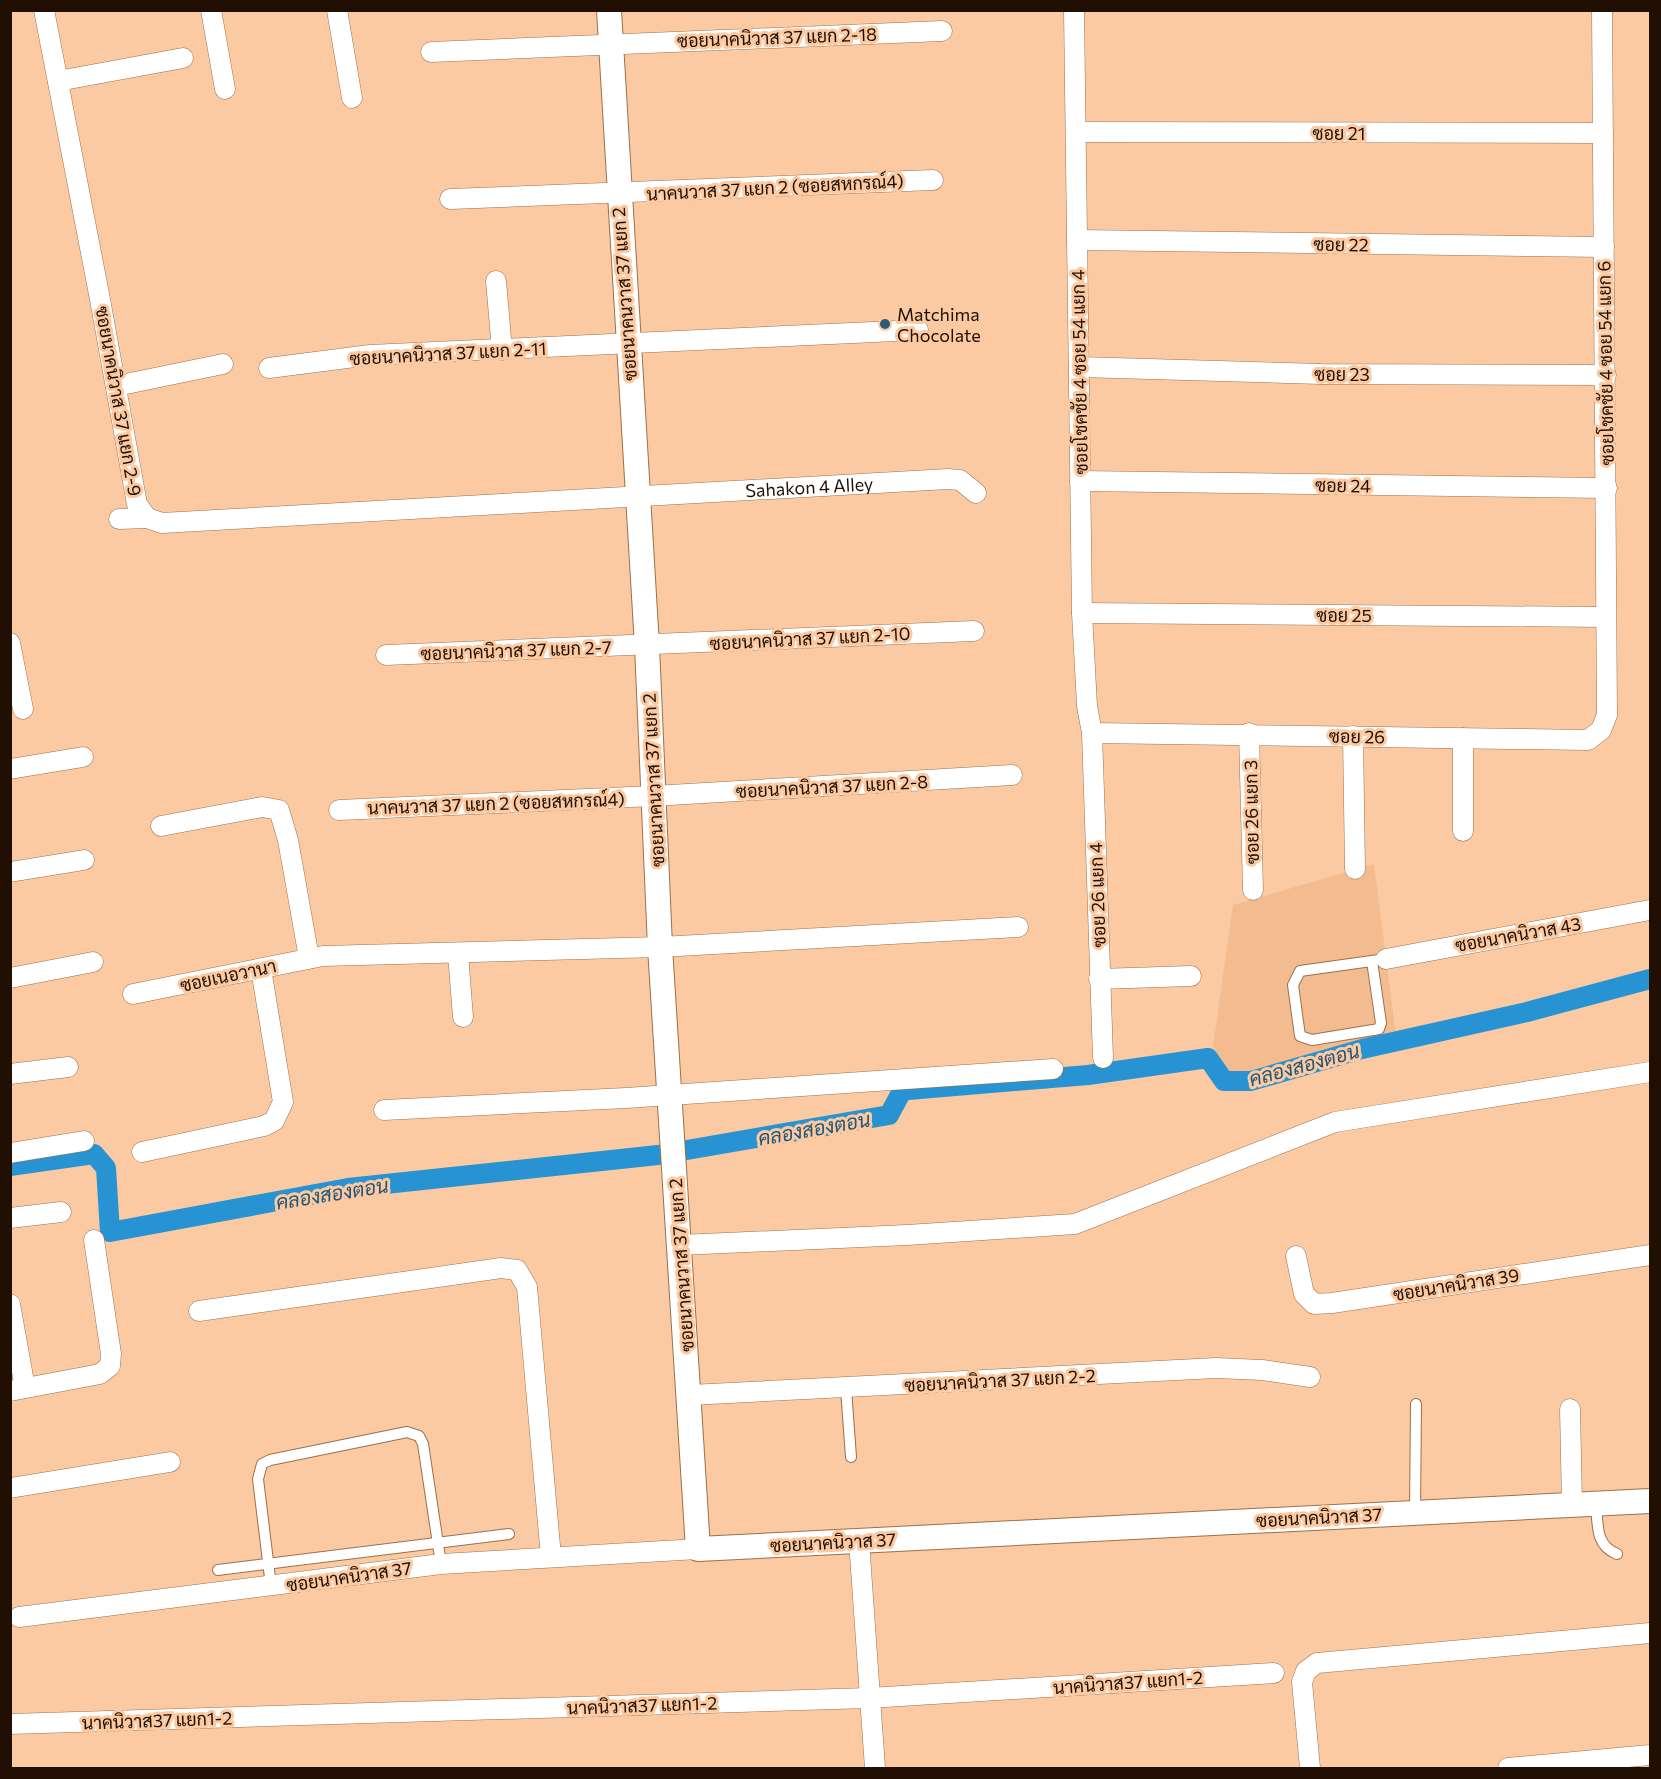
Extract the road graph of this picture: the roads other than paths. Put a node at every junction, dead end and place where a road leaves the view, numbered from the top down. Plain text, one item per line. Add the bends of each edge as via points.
1 (44, 10) edge
2 (211, 10) edge
3 (337, 10) edge
4 (609, 10) edge
5 (1074, 10) edge
6 (1602, 10) edge
7 (942, 30) dead end
8 (612, 44) junction
9 (431, 52) dead end
10 (183, 58) dead end
11 (58, 81) junction
12 (225, 89) dead end
13 (352, 98) dead end
14 (1076, 132) junction
15 (1603, 133) junction
16 (933, 180) dead end
17 (618, 194) junction
18 (450, 199) dead end
19 (1077, 240) junction
20 (1604, 247) junction
21 (496, 281) dead end
22 (918, 330) dead end
23 (627, 344) junction
24 (502, 350) junction
25 (223, 364) dead end
26 (269, 368) dead end
27 (1079, 368) junction
28 (1606, 375) junction
29 (116, 386) junction
30 (1080, 481) junction
31 (1606, 488) junction
32 (976, 493) dead end
33 (637, 495) junction
34 (147, 518) junction
35 (119, 519) dead end
36 (1082, 613) junction
37 (1606, 617) junction
38 (974, 631) dead end
39 (647, 646) junction
40 (12, 655) edge
41 (386, 655) dead end
42 (23, 709) dead end
43 (1607, 715) joint
44 (1092, 733) junction
45 (1249, 733) junction
46 (1353, 736) junction
47 (1463, 738) junction
48 (83, 757) dead end
49 (10, 769) edge
50 (1012, 775) dead end
51 (653, 796) junction
52 (339, 810) dead end
53 (161, 826) dead end
54 (1463, 831) dead end
55 (84, 860) dead end
56 (1355, 869) dead end
57 (10, 872) edge
58 (1253, 890) dead end
59 (1650, 910) edge
60 (1018, 927) dead end
61 (660, 947) junction
62 (458, 954) junction
63 (316, 957) junction
64 (1379, 960) junction
65 (93, 962) dead end
66 (261, 969) junction
67 (1191, 976) dead end
68 (10, 978) edge
69 (1099, 979) junction
70 (134, 994) dead end
71 (463, 1017) dead end
72 (1103, 1058) dead end
73 (68, 1067) dead end
74 (1053, 1069) dead end
75 (1650, 1072) edge
76 (10, 1074) edge
77 (669, 1094) junction
78 (384, 1110) dead end
79 (84, 1141) dead end
80 (142, 1152) dead end
81 (10, 1153) edge
82 (61, 1212) dead end
83 (10, 1218) edge
84 (94, 1240) dead end
85 (680, 1245) junction
86 (1650, 1255) edge
87 (1296, 1256) dead end
88 (10, 1304) edge
89 (199, 1311) dead end
90 (1310, 1377) dead end
91 (18, 1389) edge
92 (846, 1389) junction
93 (690, 1395) junction
94 (1416, 1404) dead end
95 (1570, 1409) dead end
96 (851, 1457) dead end
97 (170, 1462) dead end
98 (10, 1488) edge
99 (1650, 1501) edge
100 (1596, 1503) junction
101 (1572, 1504) junction
102 (1415, 1512) junction
103 (508, 1534) dead end
104 (859, 1540) junction
105 (438, 1543) junction
106 (698, 1549) junction
107 (1617, 1554) dead end
108 (551, 1557) junction
109 (268, 1563) junction
110 (441, 1564) junction
111 (218, 1570) dead end
112 (271, 1586) junction
113 (20, 1617) dead end
114 (1650, 1633) edge
115 (1274, 1673) dead end
116 (869, 1698) junction
117 (10, 1724) edge
118 (1650, 1755) edge
119 (875, 1768) edge
120 (1310, 1768) edge
121 (1508, 1768) edge

1 - 11 street, ซอยนาคนิวาส 37 แยก 2-9
2 - 12 street
3 - 13 street
4 - 8 street, ซอยนาคนวาส 37 แยก 2
5 - 14 street, ซอยโชคชัย 4 ซอย 54 แยก 4
6 - 15 street, ซอยโชคชัย 4 ซอย 54 แยก 6
7 - 8 street, ซอยนาคนิวาส 37 แยก 2-18
8 - 9 street, ซอยนาคนิวาส 37 แยก 2-18
8 - 17 street, ซอยนาคนวาส 37 แยก 2
10 - 11 street
11 - 29 street, ซอยนาคนิวาส 37 แยก 2-9
14 - 15 street, ซอย 21
14 - 19 street, ซอยโชคชัย 4 ซอย 54 แยก 4
15 - 20 street, ซอยโชคชัย 4 ซอย 54 แยก 6
16 - 17 street, นาคนวาส 37 แยก 2 (ซอยสหกรณ์4)
17 - 18 street, นาคนวาส 37 แยก 2 (ซอยสหกรณ์4)
17 - 23 street, ซอยนาคนวาส 37 แยก 2
19 - 20 street, ซอย 22
19 - 27 street, ซอยโชคชัย 4 ซอย 54 แยก 4
20 - 28 street, ซอยโชคชัย 4 ซอย 54 แยก 6
21 - 24 street
22 - 23 street
23 - 24 street, ซอยนาคนิวาส 37 แยก 2-11
23 - 33 street, ซอยนาคนวาส 37 แยก 2
24 - 26 street, ซอยนาคนิวาส 37 แยก 2-11 via 370,355
25 - 29 street
27 - 28 street, ซอย 23
27 - 30 street, ซอยโชคชัย 4 ซอย 54 แยก 4
28 - 31 street, ซอยโชคชัย 4 ซอย 54 แยก 6
29 - 34 street, ซอยนาคนิวาส 37 แยก 2-9 via 137,504
30 - 31 street, ซอย 24
30 - 36 street, ซอยโชคชัย 4 ซอย 54 แยก 4
31 - 37 street, ซอยโชคชัย 4 ซอย 54 แยก 6
32 - 33 street, Sahakon 4 Alley via 960,480 948,479
33 - 34 street, ซอยนาคนิวาส 37 แยก 2-9 via 162,523
33 - 39 street, ซอยนาคนวาส 37 แยก 2
34 - 35 street
36 - 37 street, ซอย 25
36 - 44 street, ซอยโชคชัย 4 ซอย 54 แยก 4
37 - 43 street, ซอยโชคชัย 4 ซอย 54 แยก 6
38 - 39 street, ซอยนาคนิวาส 37 แยก 2-10
39 - 41 street, ซอยนาคนิวาส 37 แยก 2-7
39 - 51 street, ซอยนาคนวาส 37 แยก 2
40 - 42 street
43 - 47 street, ซอย 26 via 1601,730 1588,740
44 - 45 street, ซอย 26
44 - 69 street, ซอย 26 แยก 4
45 - 46 street, ซอย 26
45 - 58 street, ซอย 26 แยก 3
46 - 47 street, ซอย 26
46 - 56 street
47 - 54 street
48 - 49 street
50 - 51 street, ซอยนาคนิวาส 37 แยก 2-8
51 - 52 street, นาคนวาส 37 แยก 2 (ซอยสหกรณ์4)
51 - 61 street, ซอยนาคนวาส 37 แยก 2
53 - 63 street via 262,807 279,810
55 - 57 street
59 - 64 street, ซอยนาคนิวาส 43
60 - 61 street, ซอยเนอวานา
61 - 62 street, ซอยเนอวานา
61 - 77 street, ซอยนาคนวาส 37 แยก 2
62 - 63 street, ซอยเนอวานา
62 - 71 street
63 - 66 street, ซอยเนอวานา
64 - 64 lane via 1300,971 1293,986 1300,1036 1312,1040 1378,1029
65 - 68 street
66 - 70 street, ซอยเนอวานา
66 - 80 street via 284,1102 280,1113 264,1126
67 - 69 street
69 - 72 street, ซอย 26 แยก 4
73 - 76 street
74 - 77 street
75 - 85 street via 1335,1122 1075,1224
77 - 78 street
77 - 85 street, ซอยนาคนวาส 37 แยก 2
79 - 81 street
82 - 83 street
84 - 91 street via 110,1366 99,1374
85 - 93 street, ซอยนาคนวาส 37 แยก 2
86 - 87 street, ซอยนาคนิวาส 39 via 1314,1304 1304,1294
88 - 91 street
89 - 108 street via 501,1268 517,1270 526,1287
90 - 92 street, ซอยนาคนิวาส 37 แยก 2-2 via 1216,1368
92 - 93 street, ซอยนาคนิวาส 37 แยก 2-2
92 - 96 lane
93 - 106 street, ซอยนาคนวาส 37 แยก 2
94 - 102 lane
95 - 101 street
97 - 98 street
99 - 100 street, ซอยนาคนิวาส 37
100 - 101 street, ซอยนาคนิวาส 37
100 - 107 lane via 1601,1543
101 - 102 street, ซอยนาคนิวาส 37
102 - 104 street, ซอยนาคนิวาส 37
103 - 105 lane
104 - 106 street, ซอยนาคนิวาส 37
104 - 116 street
105 - 109 lane
105 - 109 lane via 423,1444 419,1436 407,1432 262,1464 258,1479
105 - 110 lane
106 - 108 street, ซอยนาคนิวาส 37
108 - 110 street, ซอยนาคนิวาส 37
109 - 111 lane
109 - 112 lane
110 - 112 street, ซอยนาคนิวาส 37
112 - 113 street, ซอยนาคนิวาส 37
114 - 120 street via 1317,1663 1306,1671 1302,1682
115 - 116 street, นาคนิวาส37 แยก1-2
116 - 117 street, นาคนิวาส37 แยก1-2
116 - 119 street
118 - 121 street

